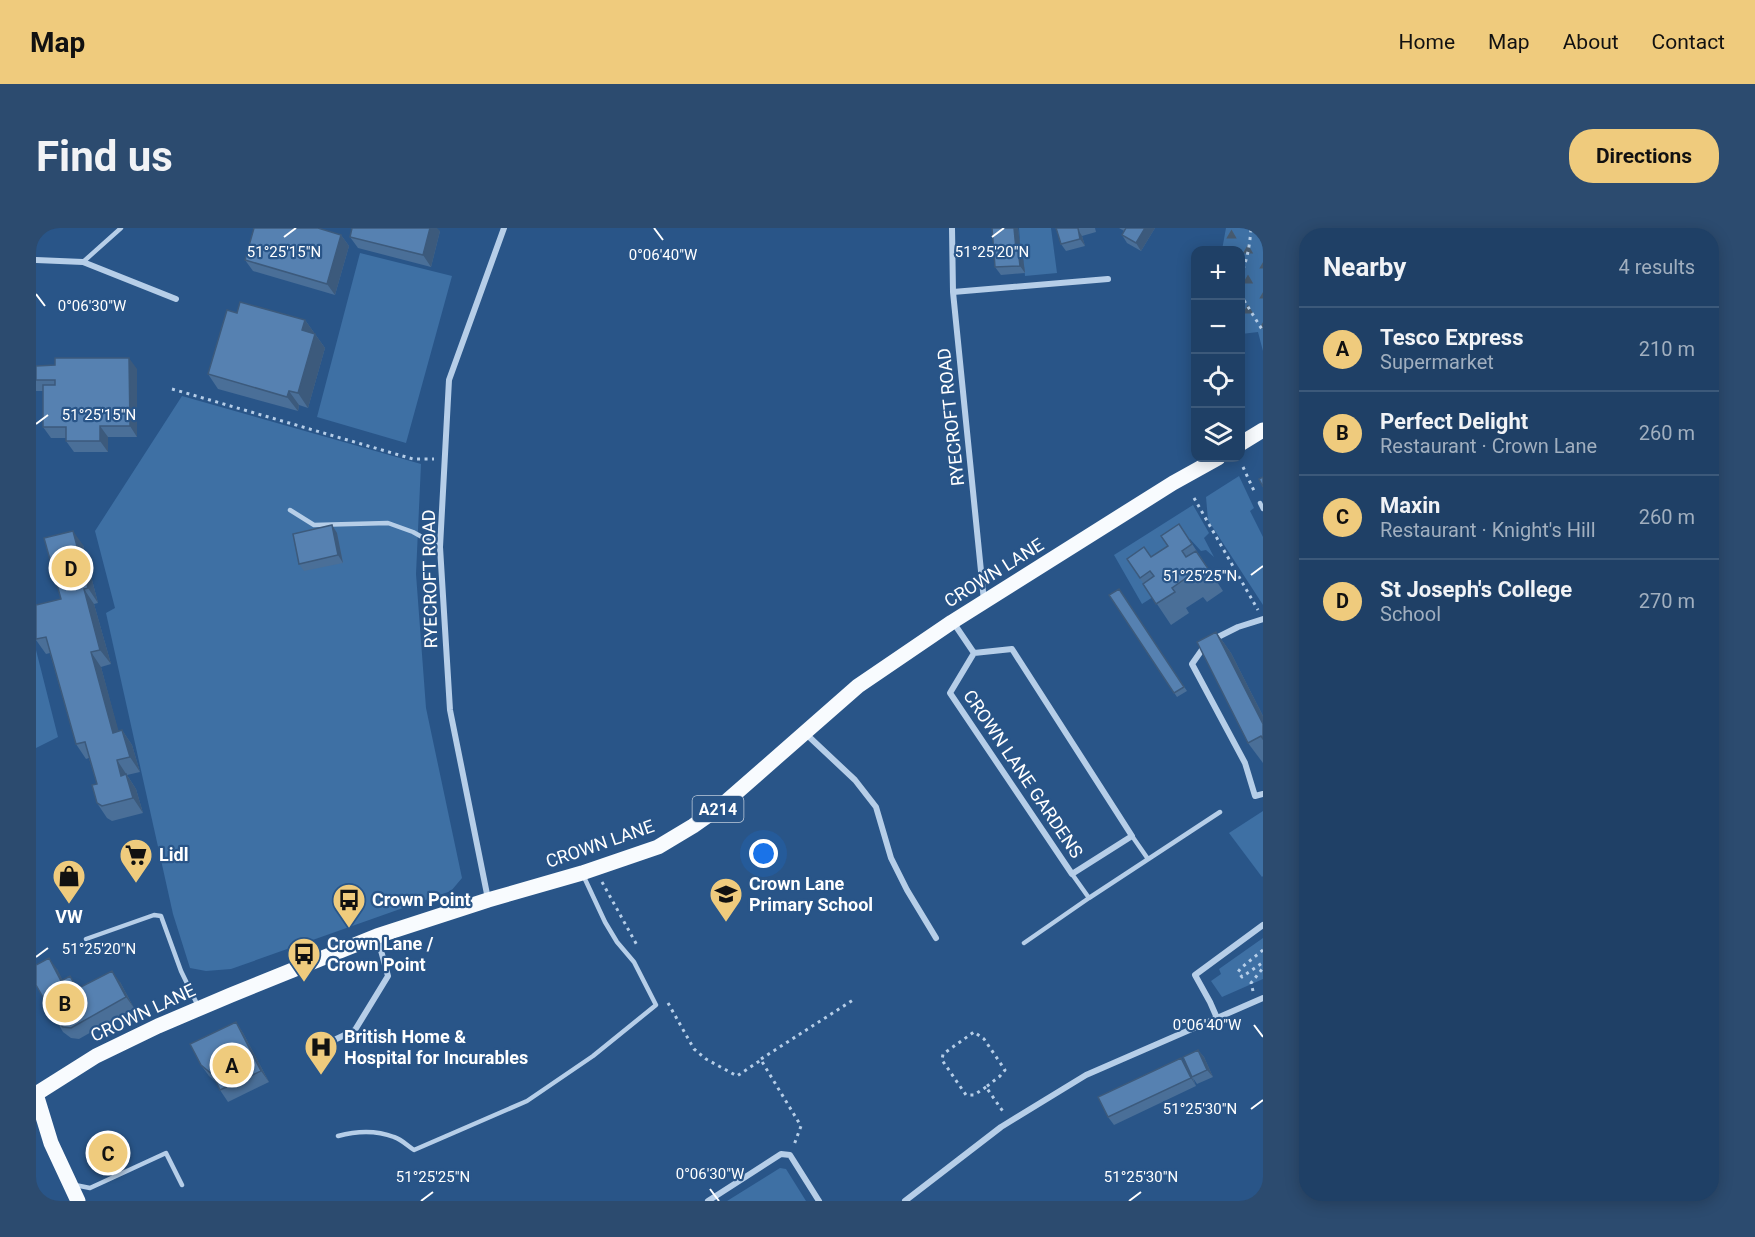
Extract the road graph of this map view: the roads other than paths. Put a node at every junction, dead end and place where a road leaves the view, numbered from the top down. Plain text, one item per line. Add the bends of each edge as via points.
1 (121, 228) edge
2 (504, 228) edge
3 (952, 228) edge
4 (36, 260) edge
5 (83, 262) junction
6 (1108, 279) dead end
7 (953, 292) junction
8 (177, 298) dead end
9 (1263, 430) edge
10 (1245, 441) edge
11 (1210, 462) edge
12 (1260, 503) edge
13 (1263, 509) edge
14 (290, 510) dead end
15 (440, 547) junction
16 (984, 602) junction
17 (1263, 619) edge
18 (952, 621) junction
19 (974, 653) junction
20 (804, 732) junction
21 (1263, 794) edge
22 (1220, 812) dead end
23 (1132, 836) junction
24 (1148, 859) junction
25 (582, 873) junction
26 (1072, 874) junction
27 (1089, 898) junction
28 (488, 900) junction
29 (1263, 925) edge
30 (377, 936) junction
31 (936, 938) dead end
32 (86, 939) dead end
33 (1024, 943) dead end
34 (1263, 999) edge
35 (199, 1008) junction
36 (1217, 1018) junction
37 (328, 1043) dead end
38 (36, 1094) edge
39 (338, 1137) dead end
40 (69, 1184) junction
41 (182, 1185) dead end
42 (78, 1201) edge
43 (708, 1201) edge
44 (819, 1201) edge
45 (905, 1201) edge

1 - 5 lane
2 - 15 street, RYECROFT ROAD via 449,380
3 - 7 street, RYECROFT ROAD
4 - 5 street
5 - 8 street
6 - 7 street
7 - 16 street, RYECROFT ROAD
9 - 10 main road
11 - 16 main road, CROWN LANE / A214
12 - 13 lane
14 - 15 lane via 314,525 388,523
15 - 28 street, RYECROFT ROAD via 450,710
16 - 18 main road, CROWN LANE / A214
17 - 21 street via 1217,637 1206,644 1192,664 1245,763 1255,796
18 - 19 street
18 - 20 main road, CROWN LANE / A214 via 858,686
19 - 23 street via 1012,648
19 - 26 street, CROWN LANE GARDENS via 950,693
20 - 25 main road, CROWN LANE / A214 via 693,826 658,847
20 - 31 street via 855,780 876,807 891,858
22 - 24 lane
23 - 24 lane
23 - 26 street, CROWN LANE GARDENS
24 - 27 lane
25 - 28 main road, CROWN LANE / A214
25 - 39 lane via 605,922 634,962 656,1005 528,1101 414,1150 395,1137 375,1132
26 - 27 lane
27 - 33 lane
28 - 30 main road, CROWN LANE / A214
29 - 36 street via 1195,975
30 - 35 main road, CROWN LANE / A214
30 - 37 street via 388,976 355,1030
32 - 35 lane via 160,916
34 - 36 street
35 - 38 main road, CROWN LANE / A214 via 96,1056
36 - 45 street via 1086,1075 1010,1122
38 - 40 main road
40 - 41 lane via 90,1188 166,1153
40 - 42 main road
43 - 44 street via 781,1154 790,1155

